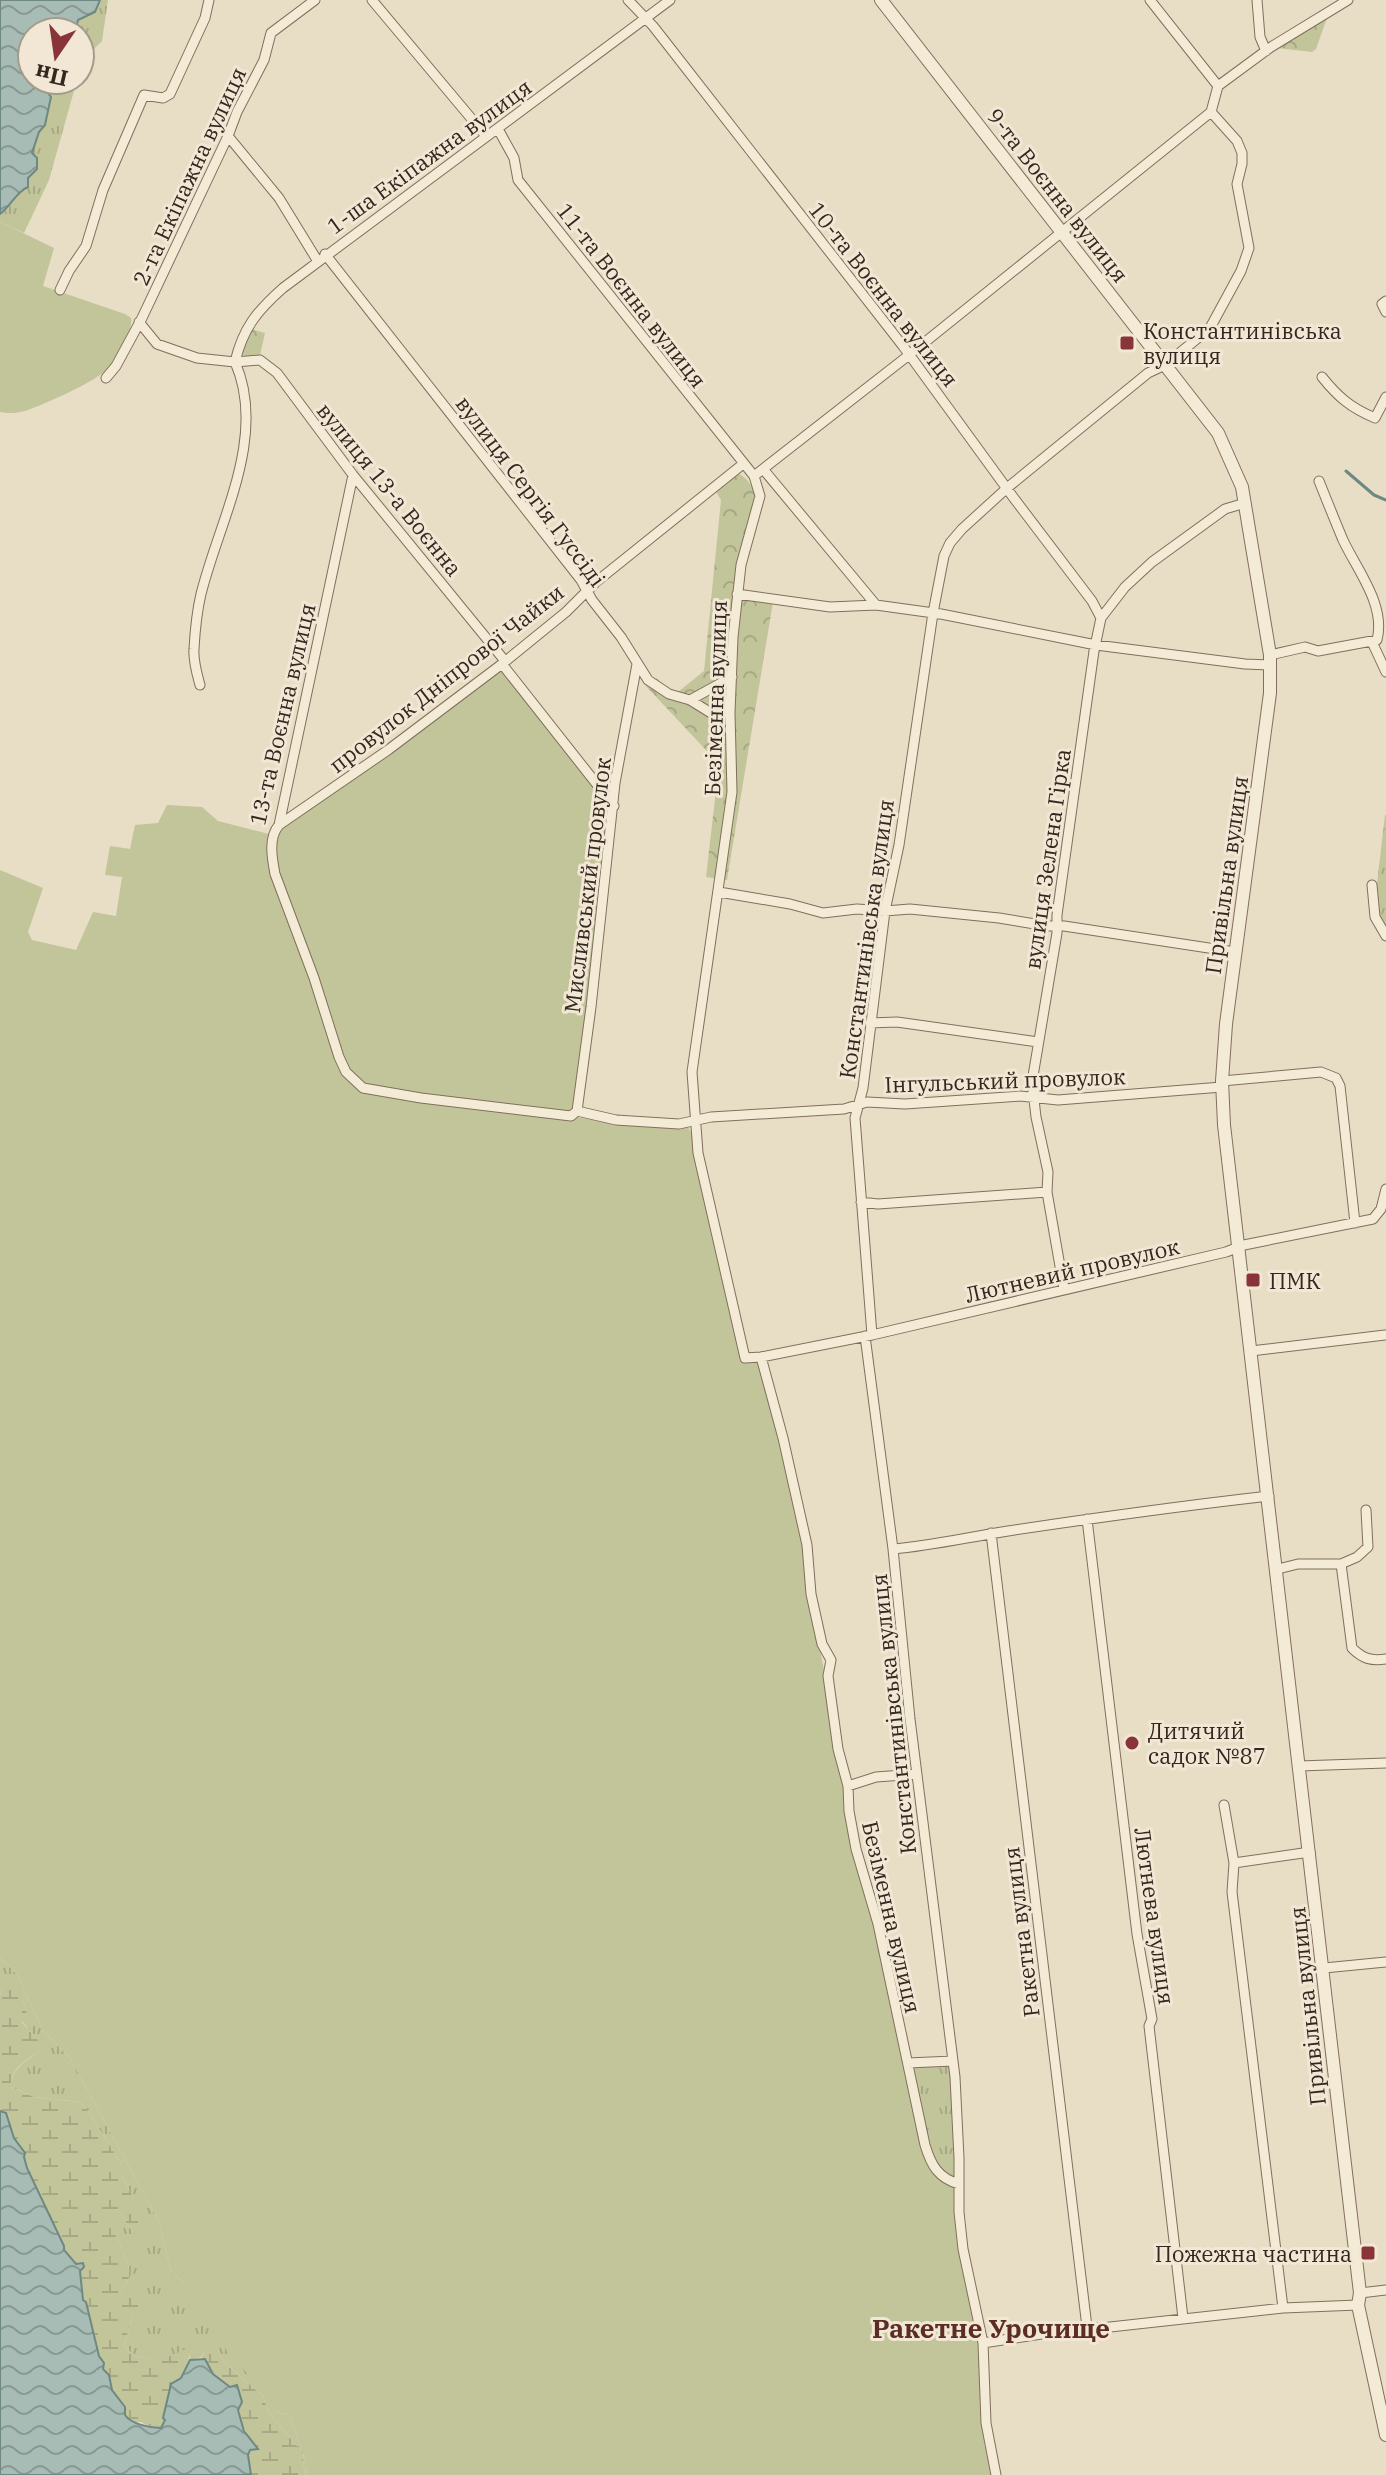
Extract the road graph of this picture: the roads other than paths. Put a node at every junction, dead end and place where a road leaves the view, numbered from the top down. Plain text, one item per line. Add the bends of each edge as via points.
1 (209, 0) edge
2 (315, 0) edge
3 (372, 0) edge
4 (628, 0) edge
5 (670, 0) edge
6 (881, 0) edge
7 (1150, 0) edge
8 (1257, 0) edge
9 (1348, 0) edge
10 (645, 19) junction
11 (1266, 51) junction
12 (1218, 86) junction
13 (1211, 112) junction
14 (498, 129) junction
15 (228, 136) junction
16 (486, 136) junction
17 (1062, 231) junction
18 (321, 257) junction
19 (60, 290) dead end
20 (139, 322) junction
21 (909, 355) junction
22 (235, 362) junction
23 (1165, 365) junction
24 (1322, 377) dead end
25 (106, 378) dead end
26 (1386, 397) edge
27 (1204, 414) joint
28 (743, 464) junction
29 (763, 469) junction
30 (353, 475) junction
31 (754, 476) junction
32 (1319, 481) dead end
33 (1007, 488) junction
34 (1245, 503) junction
35 (587, 591) junction
36 (737, 594) junction
37 (876, 605) junction
38 (933, 613) junction
39 (1101, 618) junction
40 (1372, 642) junction
41 (1096, 645) junction
42 (1270, 660) junction
43 (504, 662) junction
44 (637, 664) junction
45 (1386, 672) edge
46 (732, 677) junction
47 (200, 685) dead end
48 (690, 700) junction
49 (730, 713) junction
50 (614, 806) junction
51 (279, 825) junction
52 (1372, 885) dead end
53 (719, 892) junction
54 (885, 911) junction
55 (1057, 927) junction
56 (1386, 936) edge
57 (1235, 952) junction
58 (870, 1023) junction
59 (1038, 1042) junction
60 (1222, 1084) junction
61 (363, 1088) joint
62 (1035, 1098) junction
63 (857, 1106) junction
64 (577, 1111) junction
65 (697, 1120) junction
66 (1386, 1189) edge
67 (1047, 1192) junction
68 (861, 1202) junction
69 (1355, 1223) junction
70 (1237, 1248) junction
71 (1064, 1289) junction
72 (1385, 1335) edge
73 (868, 1336) junction
74 (1251, 1351) junction
75 (761, 1357) junction
76 (745, 1358) joint
77 (1269, 1496) junction
78 (1366, 1510) dead end
79 (1087, 1519) junction
80 (991, 1533) junction
81 (893, 1549) junction
82 (1341, 1564) junction
83 (1278, 1569) junction
84 (1386, 1659) edge
85 (1386, 1763) edge
86 (1299, 1766) junction
87 (917, 1774) junction
88 (848, 1786) junction
89 (1224, 1805) dead end
90 (1310, 1852) junction
91 (1234, 1863) junction
92 (1386, 1962) edge
93 (1324, 1968) junction
94 (953, 2061) junction
95 (908, 2063) junction
96 (959, 2184) junction
97 (1386, 2290) edge
98 (1359, 2299) junction
99 (1283, 2308) junction
100 (1183, 2318) junction
101 (1087, 2327) junction
102 (983, 2343) junction
103 (1386, 2435) edge
104 (996, 2475) edge

1 - 19 street via 170,94 144,95 103,190 86,246
2 - 15 street, 2-га Екіпажна вулиця via 271,33
3 - 16 street
4 - 10 street, 10-та Воєнна вулиця
5 - 10 street, 1-ша Екіпажна вулиця
6 - 17 street, 9-та Воєнна вулиця
7 - 12 street
8 - 11 street
9 - 11 street
10 - 14 street, 1-ша Екіпажна вулиця
10 - 21 street, 10-та Воєнна вулиця
11 - 12 street
12 - 13 street
13 - 17 street
13 - 23 street, Константинівська вулиця via 1242,153 1237,196 1249,248 1210,328
14 - 16 street, 1-ша Екіпажна вулиця
14 - 28 street, 11-та Воєнна вулиця via 514,158 518,180
15 - 18 street, вулиця Сергія Гуссіді
15 - 20 street, 2-га Екіпажна вулиця
16 - 18 street, 1-ша Екіпажна вулиця
17 - 21 street
17 - 23 street, 9-та Воєнна вулиця
18 - 22 street, 1-ша Екіпажна вулиця via 263,306 240,339
18 - 35 street, вулиця Сергія Гуссіді
20 - 22 street, вулиця 13-а Воєнна via 157,344 197,358
20 - 25 street, 2-га Екіпажна вулиця
21 - 29 street
21 - 33 street, 10-та Воєнна вулиця
22 - 30 street, вулиця 13-а Воєнна via 260,360 277,373
22 - 47 street via 244,380 244,448 201,595 193,653
23 - 27 street, 9-та Воєнна вулиця
23 - 33 street, Константинівська вулиця via 1148,373
24 - 26 street via 1338,397 1375,418
27 - 34 street, Привільна вулиця via 1232,460
28 - 31 street, 11-та Воєнна вулиця
28 - 35 street, провулок Дніпрової Чайки
29 - 31 street
29 - 37 street
30 - 43 street, вулиця 13-а Воєнна
30 - 51 street, 13-та Воєнна вулиця
31 - 36 street, Безіменна вулиця via 760,496
32 - 40 street via 1370,593 1380,631
33 - 38 street, Константинівська вулиця via 950,543
33 - 39 street, 10-та Воєнна вулиця
34 - 39 street, вулиця Зелена Гірка via 1225,509 1152,562
34 - 42 street, Привільна вулиця
35 - 43 street, провулок Дніпрової Чайки
35 - 44 street, вулиця Сергія Гуссіді
36 - 37 street via 830,607
36 - 46 street, Безіменна вулиця
37 - 38 street
38 - 41 street
38 - 54 street, Константинівська вулиця
39 - 41 street, вулиця Зелена Гірка
40 - 42 street via 1318,651 1305,647
40 - 45 street
41 - 42 street via 1245,664
41 - 55 street, вулиця Зелена Гірка
42 - 57 street, Привільна вулиця
43 - 50 street, вулиця 13-а Воєнна
43 - 51 street, провулок Дніпрової Чайки
44 - 48 street, вулиця Сергія Гуссіді via 648,680
44 - 50 street, Мисливський провулок
46 - 48 street
46 - 49 street, Безіменна вулиця
48 - 49 street, вулиця Сергія Гуссіді via 711,713
49 - 53 street, Безіменна вулиця via 732,792
50 - 64 street, Мисливський провулок
51 - 61 street, 13-та Воєнна вулиця via 272,835 275,874 339,1057
52 - 56 street via 1375,917
53 - 54 street via 823,913
53 - 65 street, Безіменна вулиця via 692,1072
54 - 55 street via 910,909
54 - 58 street, Константинівська вулиця
55 - 57 street
55 - 59 street, вулиця Зелена Гірка
57 - 60 street, Привільна вулиця
58 - 59 street via 897,1022
58 - 63 street, Константинівська вулиця
59 - 62 street, вулиця Зелена Гірка
60 - 62 street, Інгульський провулок
60 - 69 street, Інгульський провулок via 1321,1072 1336,1078
60 - 70 street, Привільна вулиця
61 - 64 street, Інгульський провулок via 571,1116
62 - 63 street, Інгульський провулок
62 - 67 street, вулиця Зелена Гірка
63 - 65 street, Інгульський провулок
63 - 68 street, Константинівська вулиця
64 - 65 street, Інгульський провулок via 632,1121
65 - 76 street, Безіменна вулиця via 698,1153
66 - 69 street, Лютневий провулок via 1373,1219
67 - 68 street
67 - 71 street, вулиця Зелена Гірка
68 - 73 street, Константинівська вулиця
69 - 70 street, Лютневий провулок
70 - 71 street, Лютневий провулок
70 - 74 street, Привільна вулиця
71 - 73 street, Лютневий провулок
72 - 74 street
73 - 75 street, Лютневий провулок
73 - 81 street, Константинівська вулиця
74 - 77 street, Привільна вулиця
75 - 76 street, Лютневий провулок
75 - 88 street, Безіменна вулиця via 807,1545 822,1644 831,1660 828,1676
77 - 79 street
77 - 83 street, Привільна вулиця
78 - 82 street via 1368,1547
79 - 80 street
79 - 100 street, Лютнева вулиця via 1152,2019
80 - 81 street
80 - 101 street, Ракетна вулиця
81 - 87 street, Константинівська вулиця
82 - 83 street
82 - 84 street via 1352,1648 1372,1660
83 - 86 street, Привільна вулиця
85 - 86 street
86 - 90 street, Привільна вулиця
87 - 88 street via 876,1777
87 - 94 street, Константинівська вулиця
88 - 95 street, Безіменна вулиця via 856,1849
89 - 91 street
90 - 91 street
90 - 93 street, Привільна вулиця
91 - 99 street via 1232,1892
92 - 93 street
93 - 98 street, Привільна вулиця
94 - 95 street
94 - 96 street, Константинівська вулиця
95 - 96 street, Безіменна вулиця via 929,2160 941,2176
96 - 102 street via 965,2264
97 - 98 street
98 - 99 street
98 - 103 street, Привільна вулиця
99 - 100 street
100 - 101 street
101 - 102 street
102 - 104 street via 987,2433

